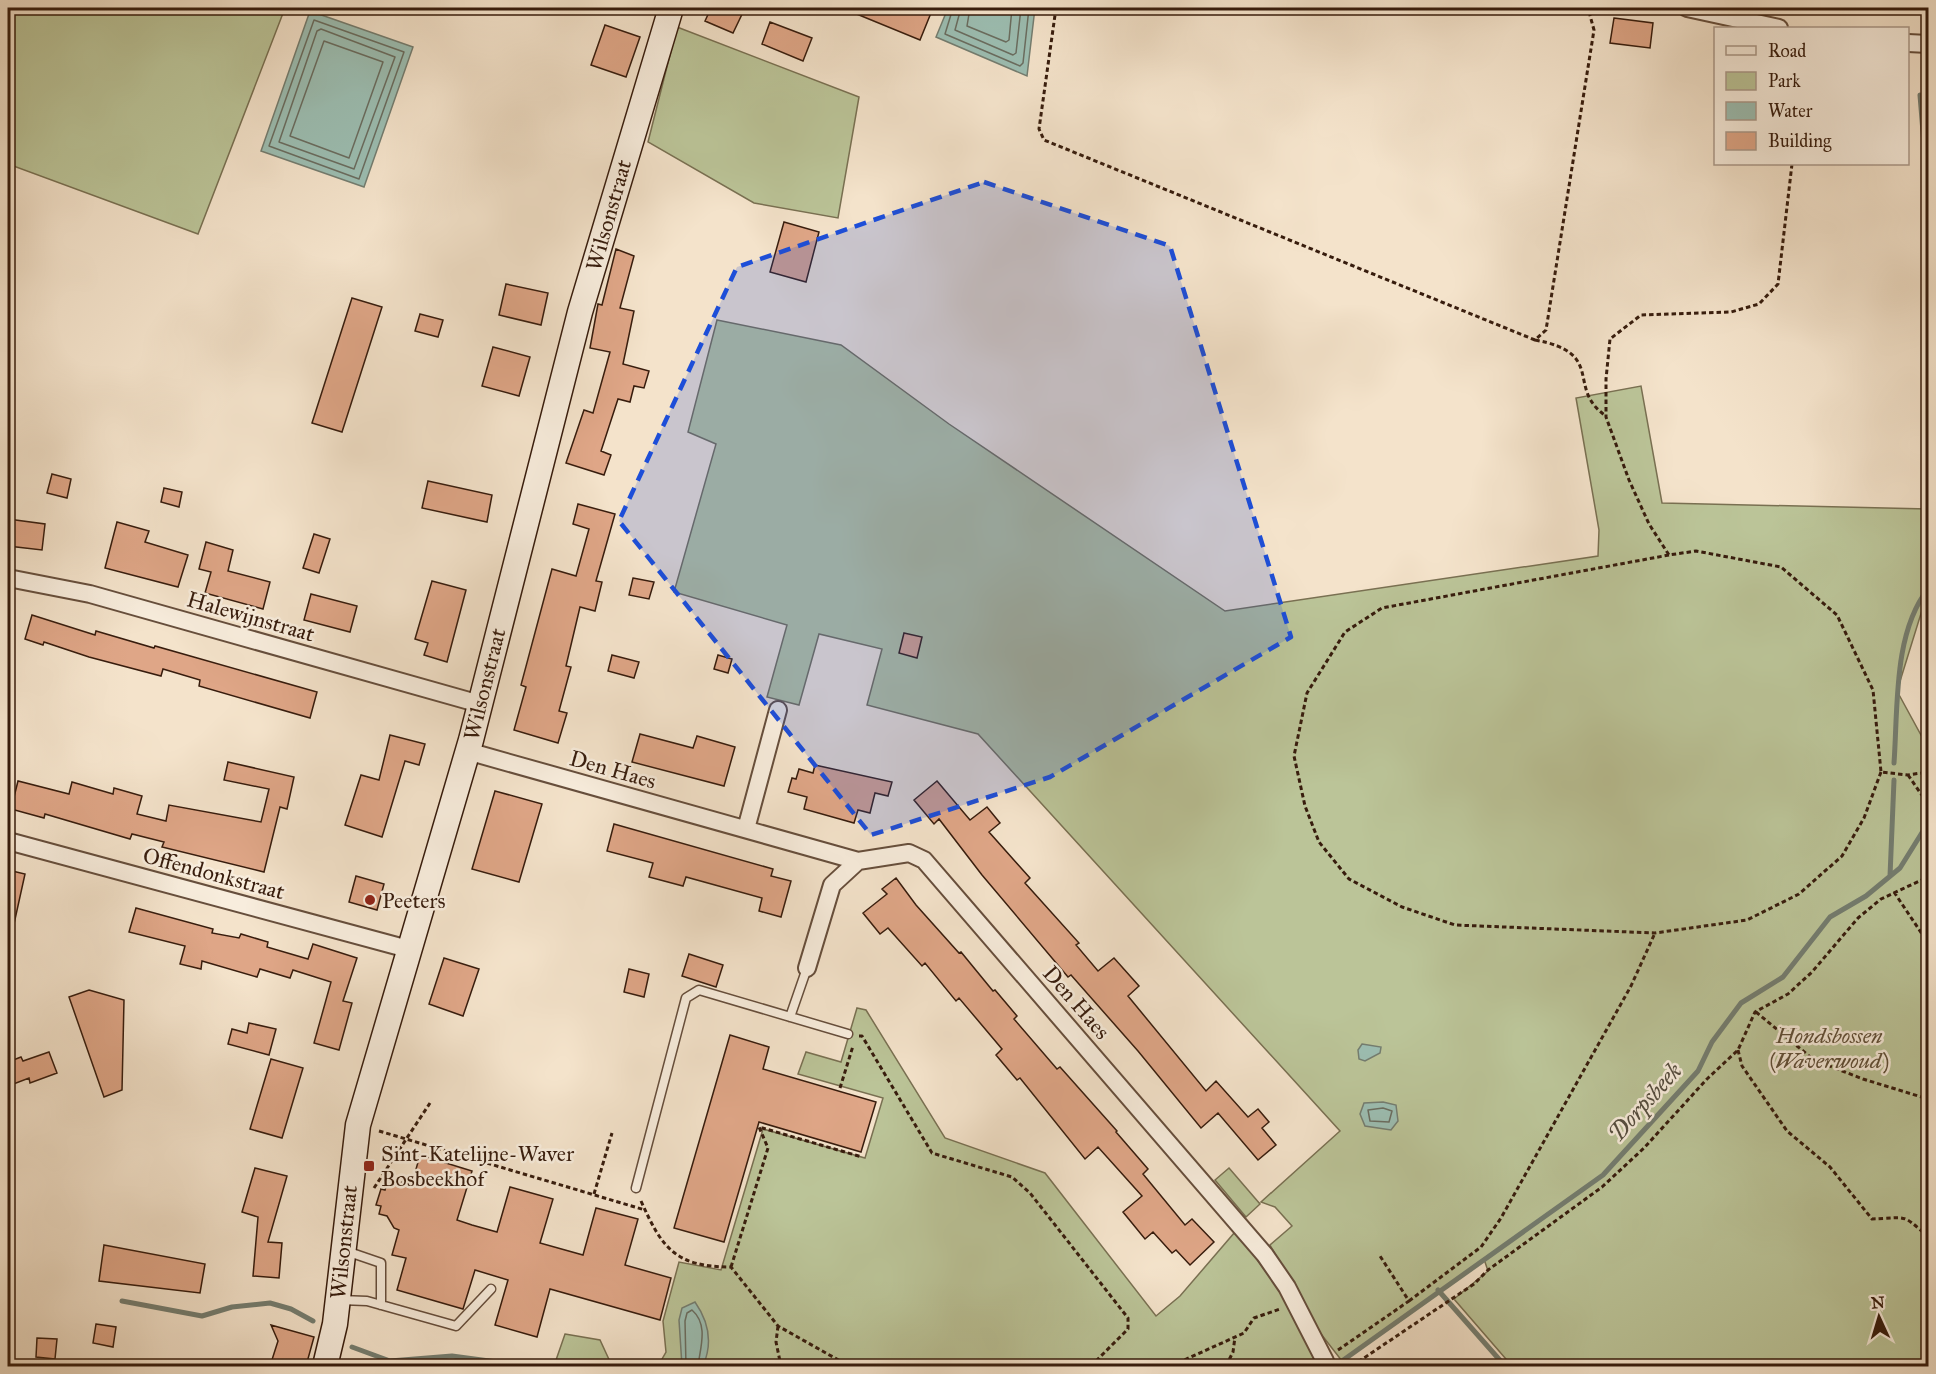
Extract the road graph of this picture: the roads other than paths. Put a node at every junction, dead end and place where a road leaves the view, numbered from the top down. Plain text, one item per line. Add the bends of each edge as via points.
1 (670, 8) edge
2 (1687, 8) edge
3 (1774, 27) edge
4 (1909, 43) edge
5 (1929, 44) edge
6 (8, 578) edge
7 (480, 704) junction
8 (778, 710) dead end
9 (467, 751) junction
10 (746, 830) junction
11 (8, 841) edge
12 (858, 861) junction
13 (408, 949) junction
14 (807, 968) joint
15 (790, 1017) junction
16 (848, 1034) dead end
17 (636, 1188) road end
18 (343, 1250) junction
19 (491, 1289) dead end
20 (337, 1300) junction
21 (381, 1305) junction
22 (1324, 1358) road end
23 (325, 1366) edge

1 - 7 street, Wilsonstraat via 580,312
2 - 3 street
4 - 5 street
6 - 7 street, Halewijnstraat via 90,594
7 - 9 street, Wilsonstraat
8 - 10 street
9 - 10 street, Den Haes
9 - 13 street, Wilsonstraat
10 - 12 street, Den Haes
11 - 13 street, Offendonkstraat
12 - 14 street via 832,885
12 - 22 street, Den Haes via 909,853 924,860 1241,1225 1276,1269
13 - 18 street, Wilsonstraat via 358,1125
14 - 15 lane
15 - 16 lane
15 - 17 lane via 699,990 686,998
18 - 20 street, Wilsonstraat
18 - 21 lane via 381,1263
19 - 21 lane via 456,1326
20 - 21 lane
20 - 23 street, Wilsonstraat

